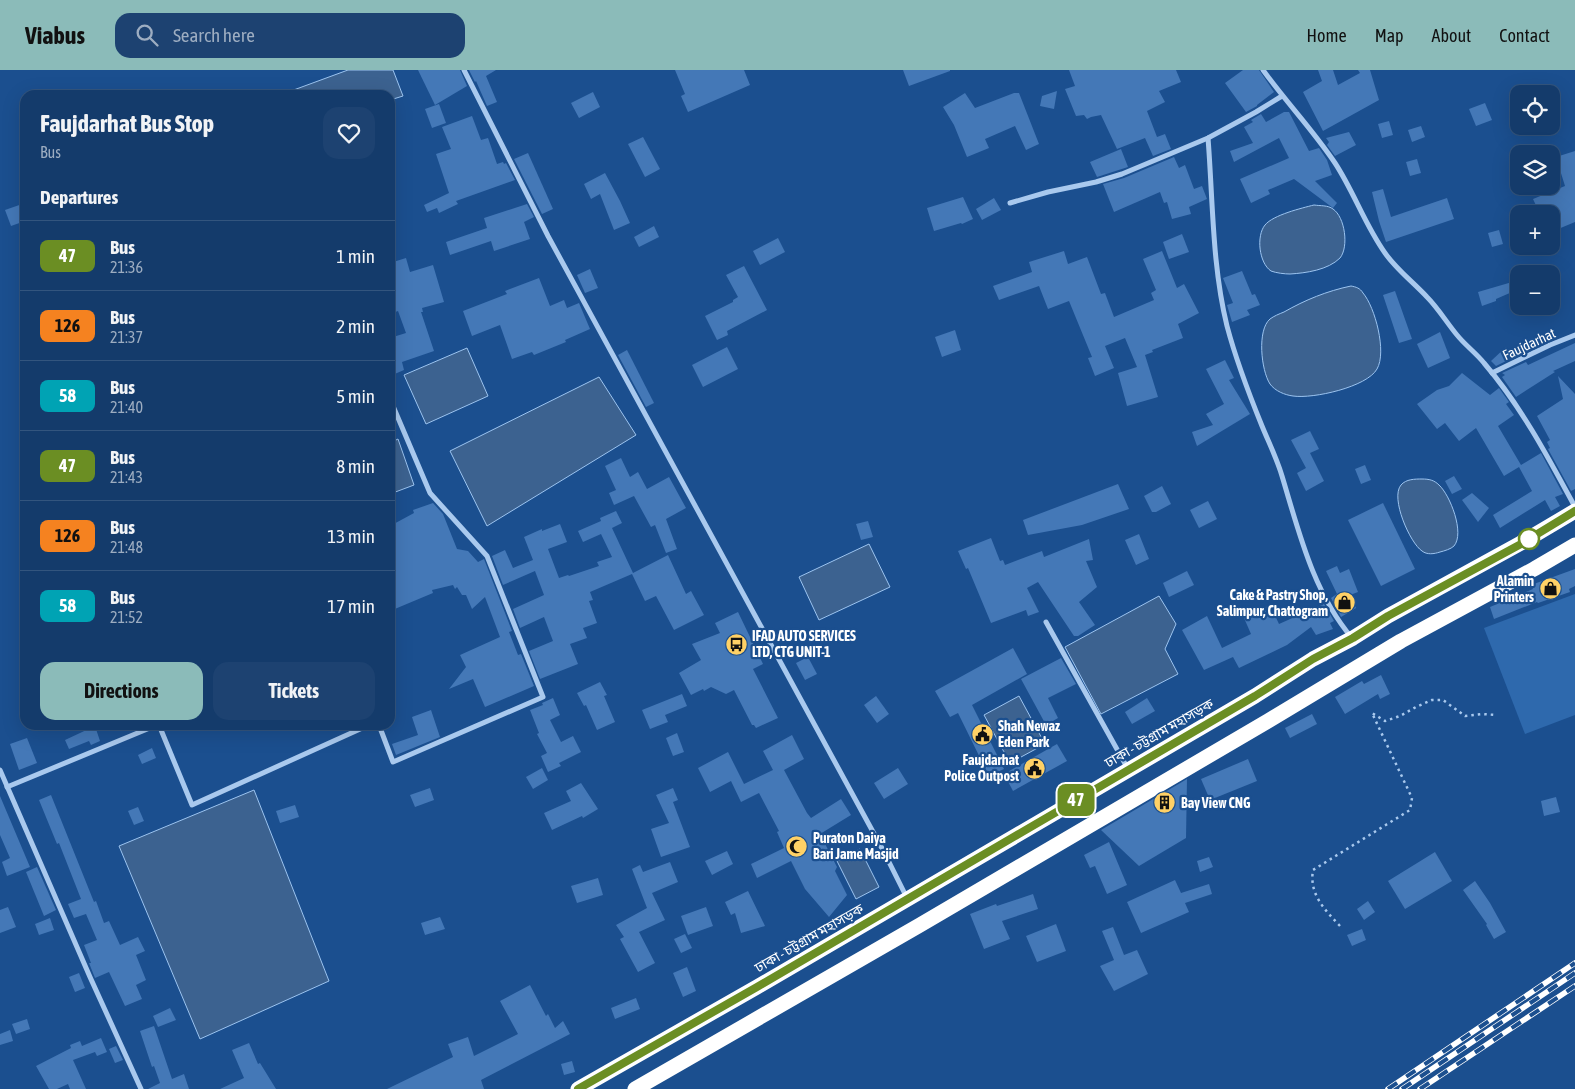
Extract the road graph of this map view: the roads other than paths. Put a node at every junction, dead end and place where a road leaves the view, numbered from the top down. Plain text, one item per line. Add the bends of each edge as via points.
1 (464, 70) edge
2 (1263, 70) edge
3 (1282, 96) junction
4 (1208, 138) junction
5 (1010, 203) dead end
6 (1575, 335) edge
7 (1492, 373) junction
8 (395, 411) edge
9 (1575, 507) edge
10 (1575, 511) edge
11 (1575, 545) edge
12 (1046, 622) dead end
13 (1353, 638) junction
14 (146, 730) edge
15 (160, 730) edge
16 (359, 730) edge
17 (382, 730) edge
18 (0, 770) edge
19 (1128, 770) junction
20 (7, 787) junction
21 (907, 899) junction
22 (141, 1089) edge
23 (578, 1089) edge
24 (635, 1089) edge

1 - 21 street via 548,236
2 - 3 street
3 - 4 street
3 - 7 street via 1335,163 1386,254
4 - 5 street via 1122,174
4 - 13 street via 1215,249 1228,328 1311,567 1328,605
6 - 7 street, Faujdarhat
7 - 9 street via 1532,430
8 - 17 street via 430,493 487,556 543,698 393,762
10 - 13 highway, ঢাকা - চট্টগ্রাম মহাসড়ক
11 - 24 highway via 1401,641
12 - 19 street
13 - 19 highway, ঢাকা - চট্টগ্রাম মহাসড়ক
14 - 20 street
15 - 16 street via 192,806
18 - 20 street
19 - 21 highway, ঢাকা - চট্টগ্রাম মহাসড়ক
20 - 22 street
21 - 23 highway, ঢাকা - চট্টগ্রাম মহাসড়ক

